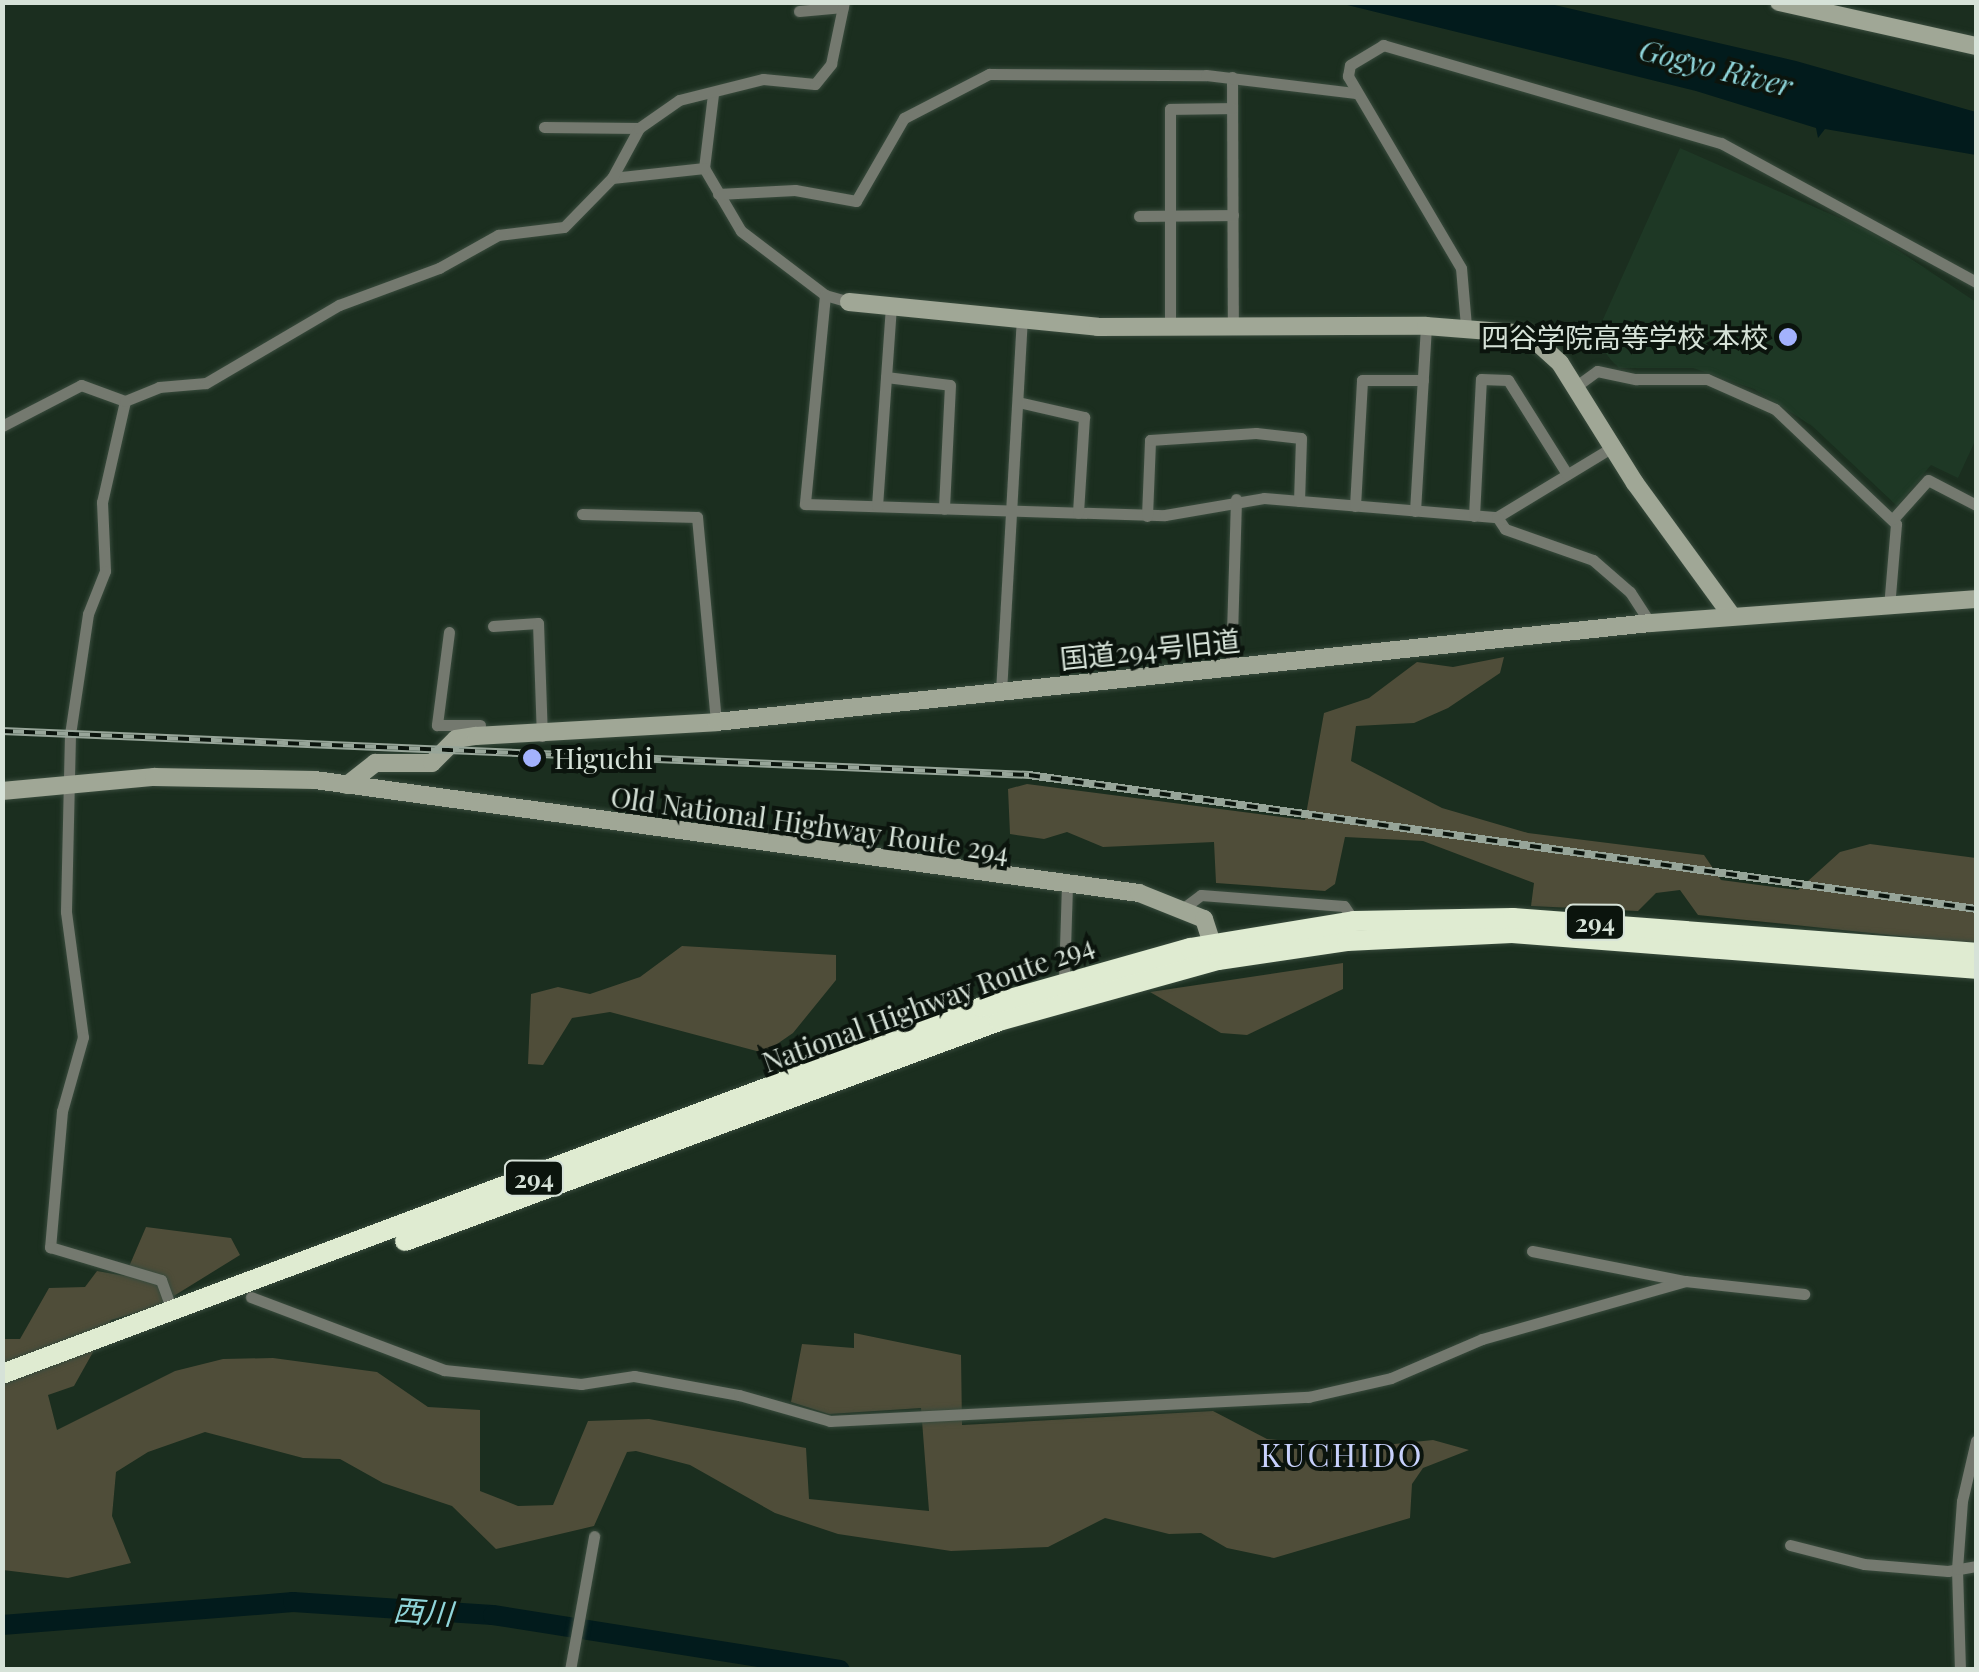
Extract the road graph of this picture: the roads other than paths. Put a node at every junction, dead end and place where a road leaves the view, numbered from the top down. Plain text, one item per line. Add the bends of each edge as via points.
1 (1779, 2) edge
2 (843, 5) edge
3 (799, 11) dead end
4 (1976, 46) edge
5 (1232, 77) junction
6 (1354, 93) junction
7 (713, 94) junction
8 (1232, 108) junction
9 (544, 127) dead end
10 (640, 128) junction
11 (704, 168) junction
12 (612, 178) junction
13 (718, 194) junction
14 (1233, 215) junction
15 (1139, 216) dead end
16 (1169, 216) junction
17 (1976, 282) edge
18 (825, 295) junction
19 (849, 302) joint
20 (891, 306) junction
21 (1022, 320) junction
22 (1234, 325) junction
23 (1170, 326) junction
24 (1426, 326) junction
25 (1466, 326) junction
26 (886, 377) junction
27 (1422, 380) junction
28 (1575, 388) junction
29 (125, 401) junction
30 (1018, 402) junction
31 (2, 426) edge
32 (1611, 448) junction
33 (1567, 474) junction
34 (1236, 500) junction
35 (1299, 501) junction
36 (1976, 505) edge
37 (877, 506) junction
38 (1355, 506) junction
39 (944, 509) junction
40 (1010, 510) junction
41 (1415, 512) junction
42 (1078, 513) junction
43 (582, 514) dead end
44 (1147, 516) junction
45 (1474, 516) junction
46 (1497, 517) junction
47 (1893, 519) junction
48 (1976, 599) edge
49 (1889, 607) junction
50 (1732, 616) junction
51 (1650, 624) junction
52 (493, 626) dead end
53 (448, 632) dead end
54 (1231, 668) junction
55 (1001, 692) junction
56 (716, 722) junction
57 (480, 726) dead end
58 (452, 734) junction
59 (542, 736) junction
60 (69, 784) junction
61 (347, 785) junction
62 (2, 790) edge
63 (1067, 887) junction
64 (1185, 907) junction
65 (1354, 921) junction
66 (1216, 952) junction
67 (1976, 953) edge
68 (1976, 969) edge
69 (1064, 980) junction
70 (1532, 1251) dead end
71 (1685, 1281) junction
72 (1804, 1294) dead end
73 (251, 1296) junction
74 (172, 1312) junction
75 (2, 1374) edge
76 (2, 1386) edge
77 (1976, 1441) edge
78 (594, 1536) dead end
79 (1790, 1546) dead end
80 (1976, 1566) edge
81 (1957, 1569) junction
82 (570, 1670) edge
83 (1960, 1670) edge

1 - 4 street
2 - 3 street
2 - 7 street via 830,64 815,84 762,80
5 - 6 street
5 - 8 street
5 - 13 street via 1102,70 990,74 904,118 856,201 795,190
6 - 17 street via 1347,69 1383,45 1720,142
6 - 25 street via 1450,245 1465,286
7 - 10 street via 678,100
7 - 11 street
8 - 14 street
8 - 16 street via 1170,109
9 - 10 street
10 - 12 street
11 - 12 street
11 - 13 street
12 - 29 street via 564,227 498,236 438,268 339,305 206,383 159,387
13 - 18 street via 749,240
14 - 16 street
14 - 22 street
15 - 16 street
16 - 23 street
18 - 19 street
18 - 37 street via 805,504
19 - 20 street
20 - 21 street
20 - 26 street
21 - 23 street
21 - 30 street
22 - 23 street
22 - 24 street
24 - 25 street
24 - 27 street
25 - 28 street via 1514,329 1540,340
26 - 37 street
26 - 39 street via 950,385
27 - 38 street via 1362,380
27 - 41 street
28 - 32 street
28 - 47 street via 1597,371 1636,380 1706,379 1791,420
29 - 31 street via 81,385
29 - 60 street via 102,502 105,571 88,614
30 - 40 street
30 - 42 street via 1084,417
32 - 33 street
32 - 50 street
33 - 45 street via 1508,380 1482,380
33 - 46 street
34 - 35 street
34 - 44 street
34 - 54 street
35 - 38 street
35 - 44 street via 1301,438 1256,433 1150,440
36 - 47 street via 1928,480
37 - 39 street
38 - 41 street
39 - 40 street
40 - 42 street
40 - 55 street
41 - 45 street
42 - 44 street
43 - 56 street via 697,517
45 - 46 street
46 - 51 street via 1512,532 1593,560 1630,592
47 - 49 street via 1899,540
48 - 49 street, 国道294号旧道
49 - 50 street, 国道294号旧道
50 - 51 street, 国道294号旧道
51 - 54 street, 国道294号旧道
52 - 59 street via 538,623
53 - 58 street via 436,725
54 - 55 street, 国道294号旧道
55 - 56 street, 国道294号旧道
56 - 59 street, 国道294号旧道
57 - 58 street
58 - 59 street, 国道294号旧道
58 - 61 street, 国道294号旧道 via 432,763 375,763
60 - 61 street, Old National Highway Route 294 via 214,775
60 - 62 street, Old National Highway Route 294
60 - 74 street via 66,912 83,1037 62,1110 50,1246 161,1280
61 - 63 street, Old National Highway Route 294
63 - 64 street, Old National Highway Route 294 via 1138,893
63 - 69 street
64 - 65 street via 1202,895 1344,906
64 - 66 street via 1204,919
65 - 66 highway, National Highway Route 294 / 294
65 - 67 highway, National Highway Route 294 / 294 via 1560,920
66 - 68 highway, National Highway Route 294 / 294 via 1512,933
66 - 69 highway, National Highway Route 294 / 294
66 - 73 highway, National Highway Route 294 / 294 via 1000,1021
69 - 74 highway, National Highway Route 294 / 294
70 - 71 street
71 - 72 street
71 - 73 street via 1482,1339 1390,1378 1308,1396 830,1421 634,1376 581,1384 444,1370
73 - 76 highway, National Highway Route 294 / 294
74 - 75 highway, National Highway Route 294 / 294
77 - 81 street via 1962,1501
78 - 82 street
79 - 81 street via 1835,1560
80 - 81 street
81 - 83 street

